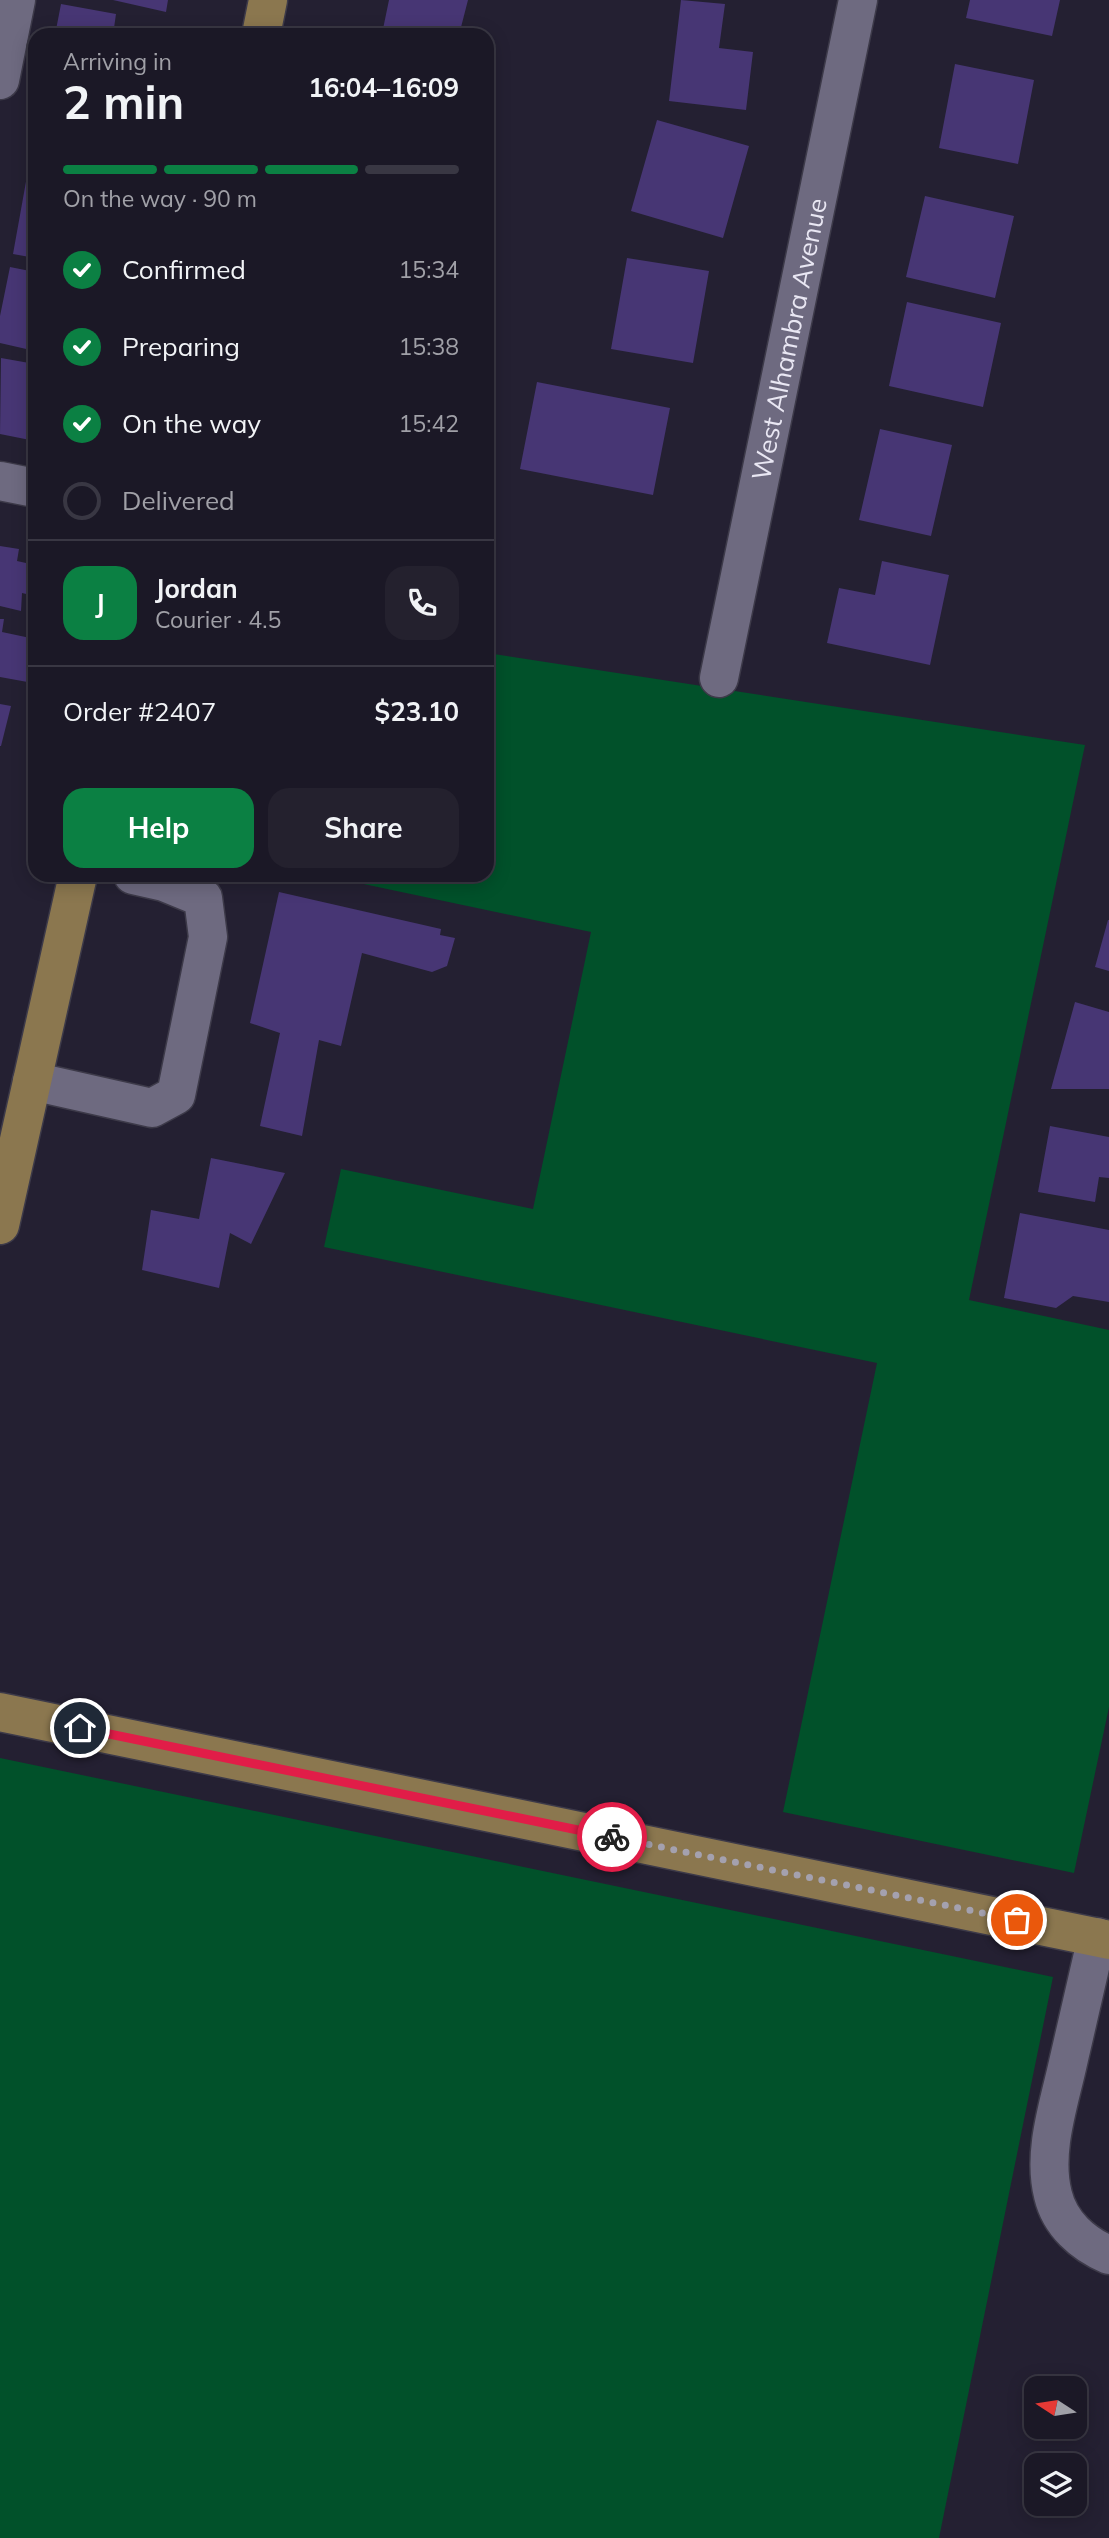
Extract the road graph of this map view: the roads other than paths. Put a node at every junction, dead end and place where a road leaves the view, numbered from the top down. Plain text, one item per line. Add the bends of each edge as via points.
1 (16, 0) edge
2 (268, 0) edge
3 (858, 0) edge
4 (262, 28) edge
5 (0, 80) edge
6 (0, 481) edge
7 (28, 487) edge
8 (719, 678) dead end
9 (76, 882) edge
10 (164, 882) edge
11 (32, 1081) junction
12 (0, 1225) edge
13 (0, 1712) edge
14 (1103, 1938) edge
15 (1109, 2255) edge

1 - 5 street
2 - 4 main road
3 - 8 street, West Alhambra Avenue
6 - 7 street
9 - 11 main road
10 - 11 street via 203,898 208,937 176,1095 152,1108
11 - 12 main road
13 - 14 main road
14 - 15 street via 1056,2118 1049,2169 1053,2197 1069,2227 1089,2246

